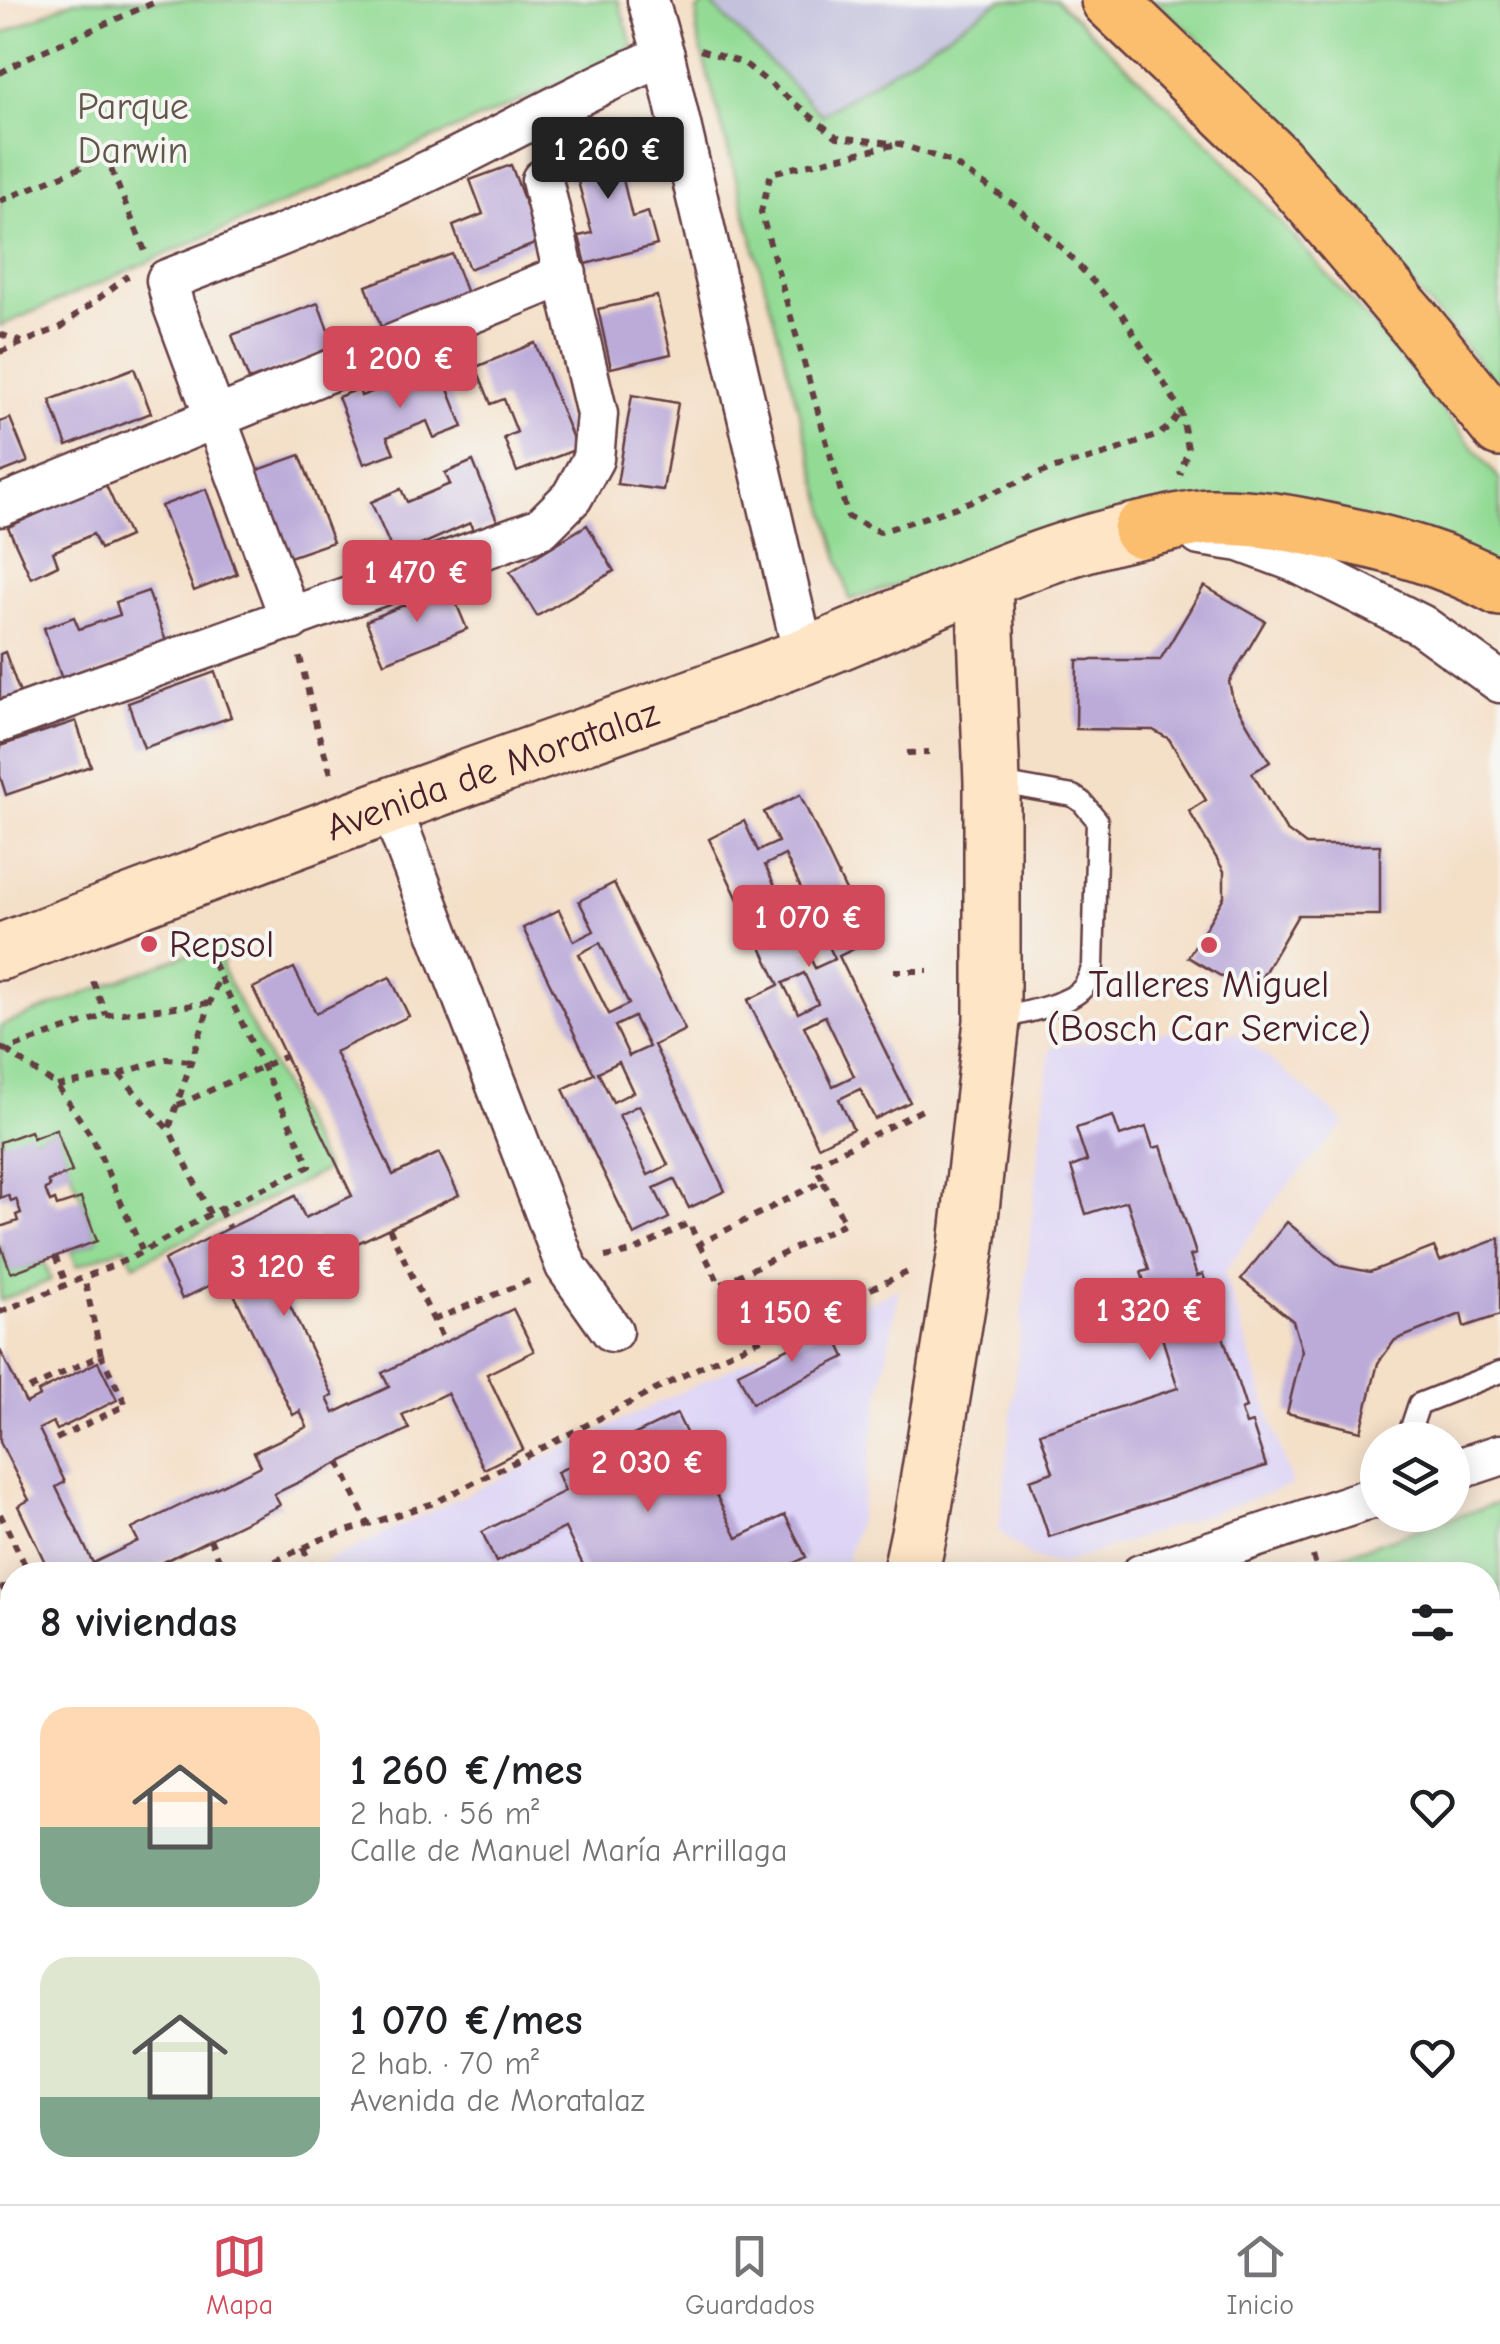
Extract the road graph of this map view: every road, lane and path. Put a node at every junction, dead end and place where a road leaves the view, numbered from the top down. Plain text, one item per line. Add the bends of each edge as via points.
1 (160, 0) edge
2 (648, 0) edge
3 (1109, 0) edge
4 (682, 53) junction
5 (0, 73) edge
6 (900, 144) junction
7 (542, 180) dead end
8 (0, 201) edge
9 (152, 266) dead end
10 (566, 274) junction
11 (0, 334) edge
12 (24, 342) dead end
13 (1181, 411) junction
14 (216, 418) junction
15 (1500, 429) edge
16 (1178, 480) dead end
17 (0, 506) edge
18 (1141, 530) junction
19 (984, 580) junction
20 (1500, 588) edge
21 (291, 620) junction
22 (804, 656) junction
23 (1500, 682) edge
24 (0, 722) edge
25 (928, 752) dead end
26 (907, 753) dead end
27 (992, 782) junction
28 (335, 784) dead end
29 (390, 806) junction
30 (202, 939) dead end
31 (0, 952) edge
32 (894, 971) dead end
33 (928, 971) dead end
34 (219, 974) junction
35 (93, 981) dead end
36 (210, 1003) junction
37 (106, 1014) junction
38 (992, 1021) junction
39 (3, 1049) edge
40 (286, 1056) dead end
41 (191, 1061) junction
42 (263, 1067) junction
43 (119, 1074) junction
44 (57, 1086) junction
45 (177, 1106) junction
46 (928, 1107) dead end
47 (169, 1130) junction
48 (823, 1181) junction
49 (220, 1210) junction
50 (210, 1214) junction
51 (229, 1228) dead end
52 (389, 1228) dead end
53 (699, 1244) junction
54 (142, 1252) junction
55 (632, 1252) dead end
56 (55, 1256) dead end
57 (566, 1266) junction
58 (908, 1272) dead end
59 (84, 1277) junction
60 (66, 1284) junction
61 (0, 1312) edge
62 (433, 1320) junction
63 (612, 1331) dead end
64 (444, 1342) dead end
65 (101, 1355) junction
66 (1500, 1372) edge
67 (29, 1390) dead end
68 (1412, 1422) edge
69 (56, 1439) dead end
70 (1500, 1455) edge
71 (339, 1462) dead end
72 (1470, 1465) edge
73 (1360, 1502) edge
74 (0, 1514) edge
75 (368, 1524) junction
76 (210, 1539) dead end
77 (303, 1548) junction
78 (24, 1562) edge
79 (220, 1562) edge
80 (273, 1562) edge
81 (310, 1562) edge
82 (913, 1562) edge
83 (1181, 1562) edge

1 - 5 path
2 - 4 street
3 - 15 highway via 1276,160
4 - 6 path via 744,63 837,137
4 - 14 street via 581,93 303,228 167,280
4 - 22 street
6 - 13 path via 952,162 1015,205 1068,254 1122,314
6 - 13 path via 772,173 761,212 848,517 880,532 1158,435
7 - 10 street
8 - 9 path via 106,157
10 - 14 street
10 - 21 street via 598,414 592,460 572,498 541,528
11 - 12 path
13 - 16 path via 1188,449
14 - 17 street
14 - 21 street
18 - 19 street, Avenida de Moratalaz
18 - 20 highway via 1205,517 1252,517 1411,550
18 - 23 street via 1240,542 1294,560 1421,625
19 - 22 street, Avenida de Moratalaz
19 - 27 street
21 - 24 street
21 - 28 path
22 - 29 street, Avenida de Moratalaz
25 - 26 path
27 - 38 street
27 - 38 lane via 1073,796 1097,820 1088,980 1069,999
29 - 31 street, Avenida de Moratalaz
29 - 57 street
30 - 34 path
32 - 33 path
34 - 36 path
34 - 42 path
35 - 37 path
36 - 37 path
36 - 41 path
37 - 39 path
38 - 82 street via 967,1245
39 - 44 path
40 - 42 path
41 - 43 path via 166,1059
41 - 45 path
42 - 45 path
42 - 49 path via 310,1166
43 - 44 path
43 - 47 path
44 - 54 path via 92,1137
45 - 47 path
46 - 48 path via 815,1164
47 - 50 path
48 - 53 path
48 - 53 path via 844,1223 827,1232 720,1286
49 - 50 path
49 - 51 path
50 - 54 path
52 - 62 path
53 - 55 path via 688,1223
54 - 59 path
56 - 60 path
57 - 62 path
57 - 63 street
58 - 75 path via 706,1364 434,1503
59 - 60 path
59 - 65 path
60 - 61 path
62 - 64 path
65 - 67 path
65 - 69 path via 126,1405
66 - 68 lane via 1419,1404
70 - 72 street
71 - 75 path
73 - 83 street
74 - 78 path
75 - 77 path
76 - 79 path
77 - 80 path
77 - 81 path

